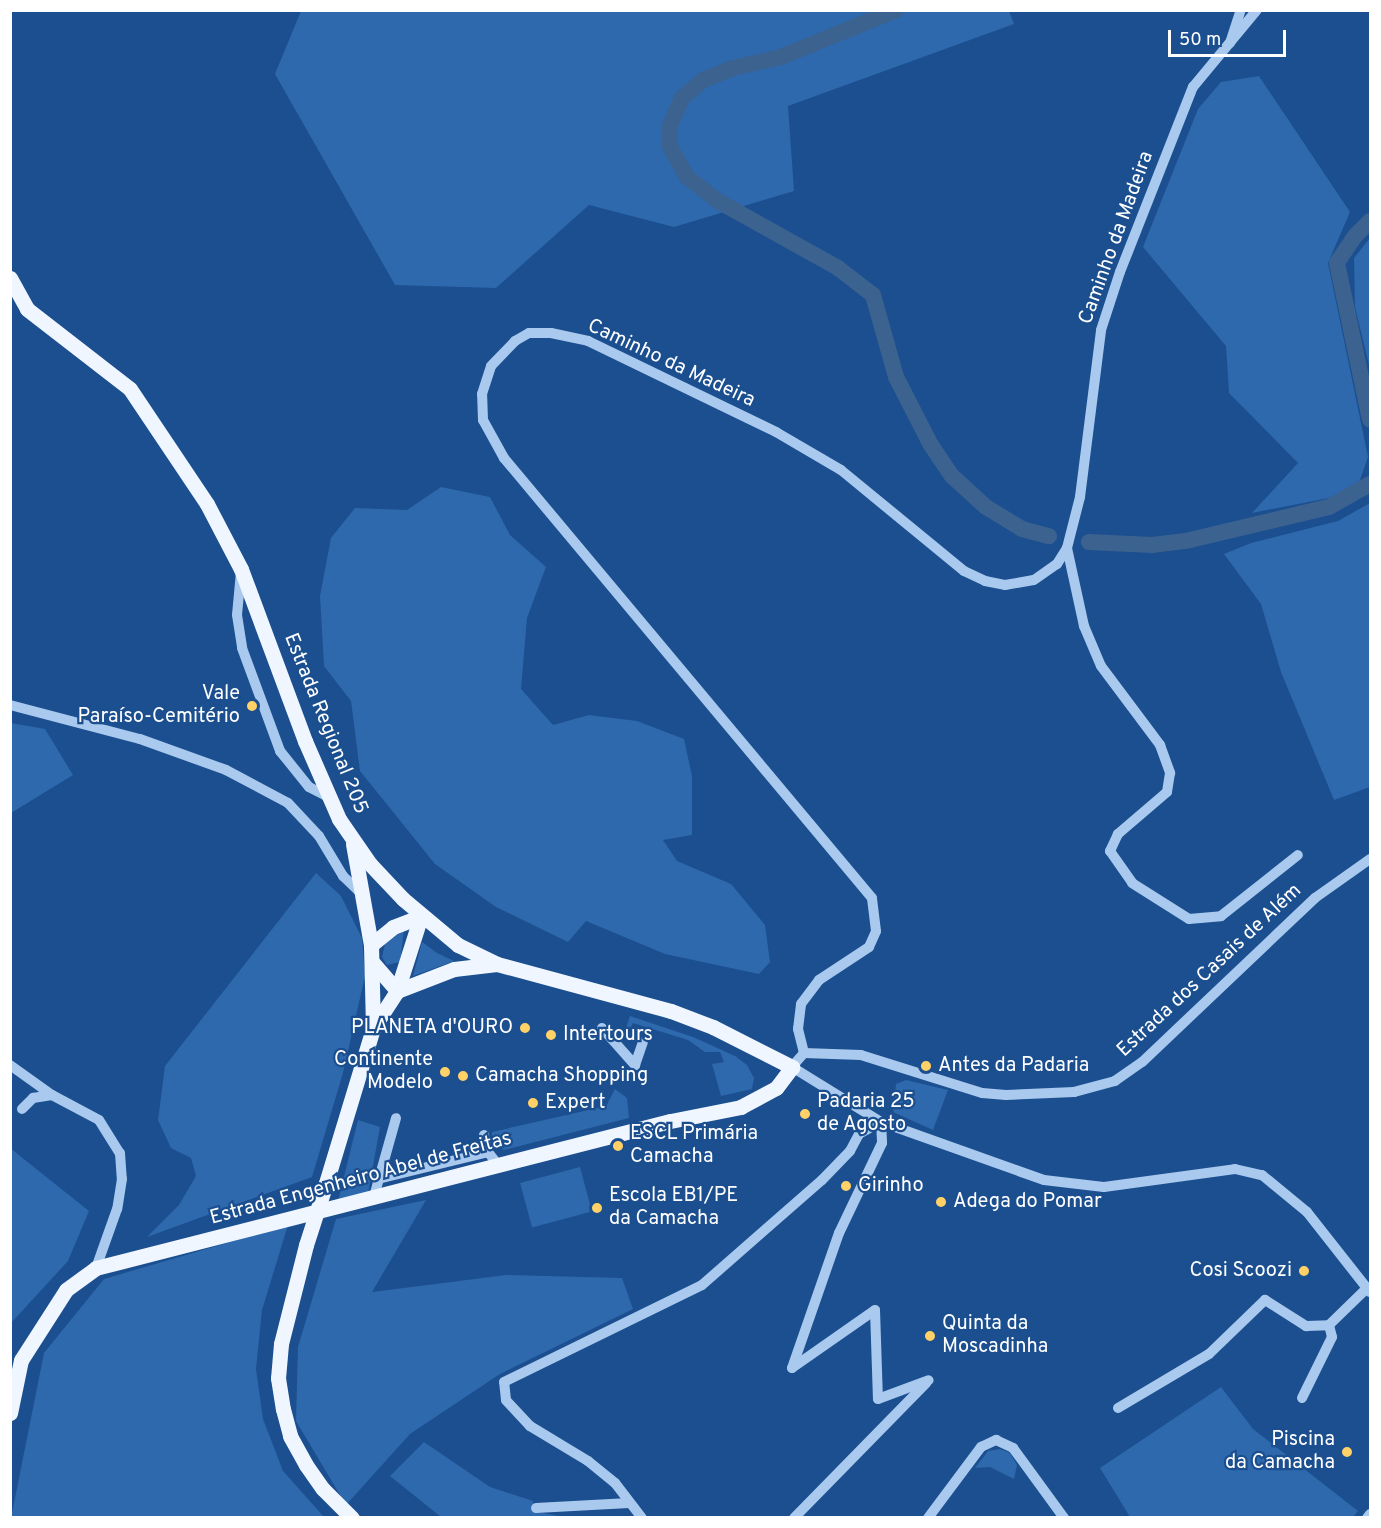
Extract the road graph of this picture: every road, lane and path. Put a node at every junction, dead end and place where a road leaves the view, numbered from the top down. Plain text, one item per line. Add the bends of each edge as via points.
1 (1241, 10) edge
2 (1257, 10) edge
3 (1230, 46) junction
4 (10, 278) edge
5 (1067, 548) junction
6 (242, 569) junction
7 (10, 705) edge
8 (329, 797) junction
9 (353, 841) junction
10 (1298, 855) dead end
11 (1371, 859) edge
12 (363, 895) junction
13 (421, 915) junction
14 (371, 945) junction
15 (373, 963) junction
16 (498, 964) junction
17 (397, 991) junction
18 (373, 1028) junction
19 (602, 1028) dead end
20 (643, 1042) dead end
21 (804, 1053) junction
22 (10, 1065) edge
23 (792, 1067) junction
24 (52, 1095) junction
25 (22, 1109) dead end
26 (396, 1118) dead end
27 (881, 1122) junction
28 (484, 1135) dead end
29 (488, 1152) junction
30 (498, 1165) junction
31 (378, 1179) junction
32 (373, 1200) junction
33 (96, 1269) junction
34 (1369, 1290) edge
35 (1329, 1325) junction
36 (1302, 1398) dead end
37 (1118, 1408) dead end
38 (10, 1413) edge
39 (629, 1503) junction
40 (536, 1508) dead end
41 (1371, 1514) edge
42 (352, 1518) edge
43 (642, 1518) edge
44 (794, 1518) edge
45 (928, 1518) edge
46 (1064, 1518) edge
47 (1367, 1518) edge

1 - 3 street
2 - 3 street, Caminho da Madeira
3 - 5 street, Caminho da Madeira via 1193,87 1101,330 1080,497
4 - 6 main road, Estrada Regional 205 via 27,309 130,389 207,504
5 - 10 street via 1084,626 1101,666 1160,745 1170,773 1167,792 1118,834 1110,851 1132,883 1189,919 1221,916
5 - 21 street, Caminho da Madeira via 1057,564 1034,580 1005,585 985,581 934,549 841,470 776,432 588,341 529,333 515,341 491,366 482,393 483,420 504,458 872,898 876,931 869,947 819,980 801,1004 798,1029
6 - 8 main road, Estrada Regional 205
6 - 8 street via 237,615 242,648 259,697 280,752 309,787
7 - 12 street via 140,739 236,775 288,803 319,836 343,876
8 - 9 main road, Estrada Regional 205
9 - 12 main road
9 - 13 main road, Estrada Regional 205 via 370,864
11 - 21 street, Estrada dos Casais de Além via 1315,898 1142,1062 1115,1081 1074,1092 982,1093 861,1055
12 - 14 main road
13 - 14 main road via 393,927
13 - 16 main road, Estrada Regional 205 via 458,945
13 - 17 main road
14 - 15 main road
15 - 17 main road
15 - 18 main road
16 - 17 main road via 454,969
16 - 23 main road, Estrada Regional 205 via 671,1011 713,1027
17 - 18 main road
18 - 42 main road, bridge via 306,1245 281,1344 278,1378 290,1436 323,1489
19 - 20 street via 635,1065
21 - 23 street
22 - 24 street
23 - 27 street
23 - 30 main road, Estrada Engenheiro Abel de Freitas via 776,1088 741,1107
24 - 25 street via 33,1098
24 - 33 street via 99,1120 120,1153 122,1179 117,1209
26 - 31 street
27 - 34 street via 1016,1172 1070,1185 1104,1187 1219,1170 1249,1170 1282,1189 1307,1212
27 - 39 street via 860,1134 850,1151 822,1180 702,1285 506,1380 502,1389 506,1400 530,1426 588,1461 615,1483
27 - 44 street via 882,1143 839,1233 792,1368 875,1310 878,1399 929,1380
28 - 29 street
29 - 30 street
29 - 31 street
30 - 32 main road, Estrada Engenheiro Abel de Freitas
31 - 32 street
32 - 33 main road, Estrada Engenheiro Abel de Freitas
33 - 38 main road, Estrada Engenheiro Abel de Freitas via 66,1290 21,1360
34 - 35 street
35 - 36 street via 1332,1337
35 - 37 street via 1306,1326 1265,1300 1209,1354
39 - 40 street
39 - 43 street
41 - 47 street
45 - 46 street via 981,1447 996,1440 1013,1448

